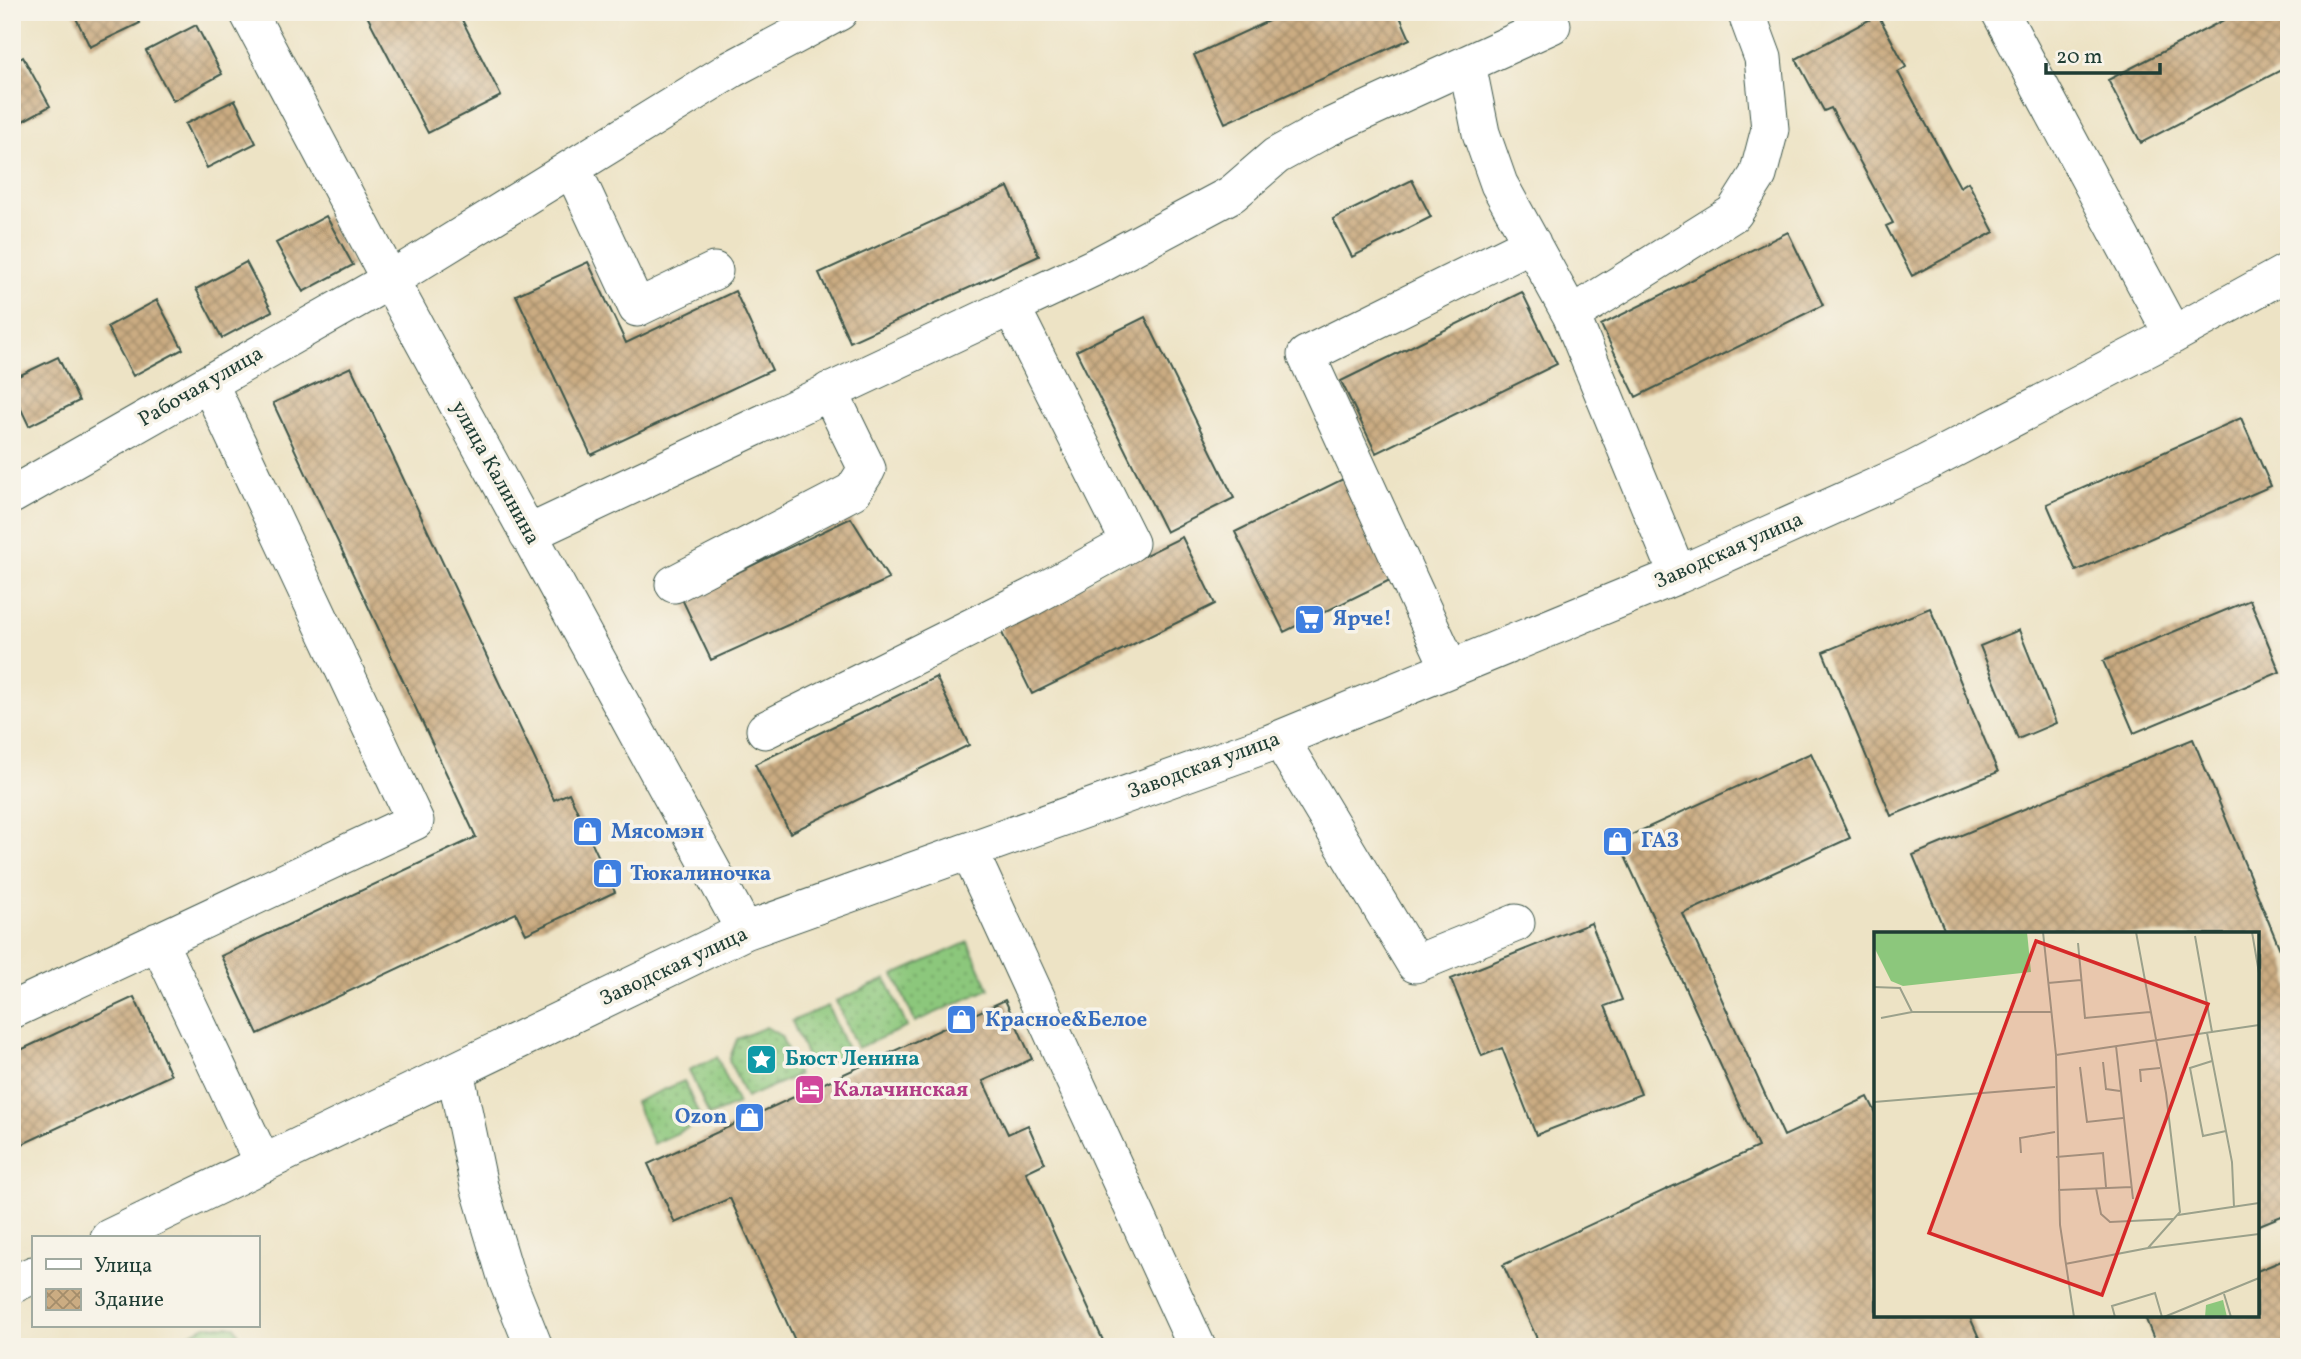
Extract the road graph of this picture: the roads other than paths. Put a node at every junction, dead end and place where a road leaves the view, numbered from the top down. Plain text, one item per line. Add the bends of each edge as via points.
1 (248, 12) edge
2 (839, 12) edge
3 (1745, 12) edge
4 (2000, 12) edge
5 (1552, 25) dead end
6 (1467, 64) junction
7 (572, 168) junction
8 (1532, 243) junction
9 (714, 271) dead end
10 (2289, 271) edge
11 (390, 280) junction
12 (1011, 306) junction
13 (1571, 314) junction
14 (2173, 335) junction
15 (209, 383) junction
16 (829, 391) junction
17 (12, 495) edge
18 (528, 534) junction
19 (1678, 575) junction
20 (674, 584) dead end
21 (1450, 669) junction
22 (765, 730) dead end
23 (1280, 739) junction
24 (969, 851) junction
25 (1516, 923) dead end
26 (745, 932) junction
27 (158, 942) junction
28 (12, 1010) edge
29 (455, 1071) junction
30 (262, 1164) junction
31 (113, 1236) edge
32 (32, 1275) edge
33 (12, 1285) edge
34 (534, 1347) edge
35 (1197, 1347) edge

1 - 11 street, улица Калинина
2 - 7 street, Рабочая улица via 732,69
3 - 13 street via 1763,58 1770,130 1758,175 1734,213
4 - 14 street
5 - 6 street
6 - 8 street via 1494,171
6 - 12 street via 1325,129 1276,156 1232,194
7 - 9 street via 637,307
7 - 11 street, Рабочая улица
8 - 13 street
8 - 21 street via 1306,355
10 - 14 street, Заводская улица
11 - 15 street, Рабочая улица
11 - 18 street, улица Калинина
12 - 16 street
12 - 22 street via 1130,543
13 - 19 street
14 - 19 street, Заводская улица via 1913,470
15 - 17 street, Рабочая улица
15 - 27 street via 415,821
16 - 18 street
16 - 20 street via 867,469 853,491
18 - 26 street, улица Калинина
19 - 21 street, Заводская улица
21 - 23 street, Заводская улица
23 - 24 street, Заводская улица
23 - 25 street via 1415,964
24 - 26 street, Заводская улица
24 - 35 street
26 - 29 street, Заводская улица
27 - 28 street
27 - 30 street
29 - 30 street, Заводская улица
29 - 34 street via 479,1186 507,1280
30 - 31 street, Заводская улица
32 - 33 street

